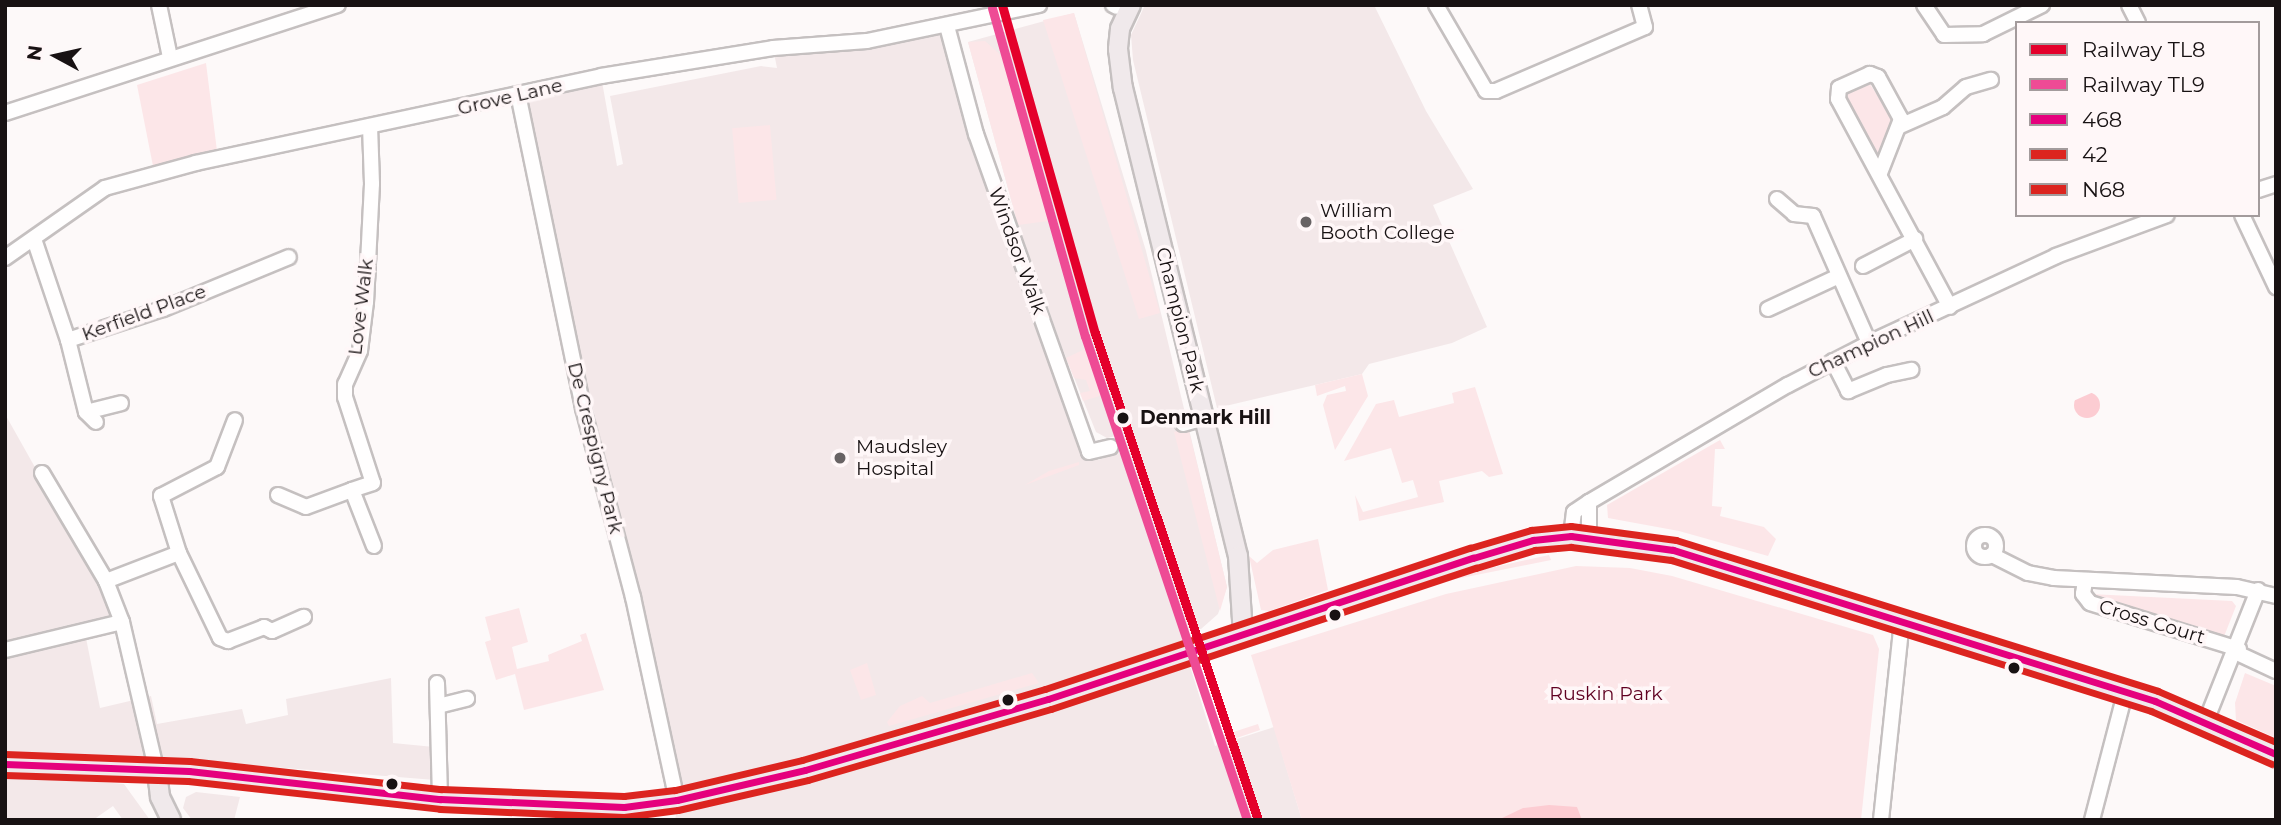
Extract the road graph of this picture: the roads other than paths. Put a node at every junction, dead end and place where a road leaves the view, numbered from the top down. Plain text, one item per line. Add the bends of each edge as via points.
1 (159, 5) edge
2 (338, 5) edge
3 (1039, 5) edge
4 (1436, 5) edge
5 (1924, 5) edge
6 (2042, 5) edge
7 (2129, 5) edge
8 (1641, 6) edge
9 (1121, 7) edge
10 (2137, 21) edge
11 (947, 26) junction
12 (170, 57) junction
13 (1991, 80) dead end
14 (518, 94) junction
15 (5, 113) edge
16 (1900, 126) junction
17 (370, 127) junction
18 (1880, 173) junction
19 (1777, 199) dead end
20 (2162, 217) edge
21 (2243, 217) edge
22 (34, 239) junction
23 (1915, 239) junction
24 (289, 257) dead end
25 (5, 258) edge
26 (1863, 265) dead end
27 (1839, 276) junction
28 (2276, 287) edge
29 (1950, 307) junction
30 (1768, 309) dead end
31 (68, 340) junction
32 (1869, 343) junction
33 (1833, 361) junction
34 (1911, 370) dead end
35 (121, 403) dead end
36 (1204, 418) junction
37 (235, 420) dead end
38 (1183, 424) dead end
39 (1110, 447) dead end
40 (42, 473) dead end
41 (352, 490) junction
42 (278, 495) dead end
43 (1580, 537) junction
44 (374, 546) dead end
45 (179, 553) junction
46 (1992, 555) dead end
47 (106, 581) junction
48 (2085, 581) junction
49 (2258, 590) junction
50 (2276, 596) edge
51 (304, 617) dead end
52 (1902, 621) junction
53 (122, 622) junction
54 (1237, 637) junction
55 (5, 650) edge
56 (2238, 651) junction
57 (2276, 671) edge
58 (437, 683) dead end
59 (2125, 693) junction
60 (467, 699) dead end
61 (438, 706) junction
62 (2206, 722) junction
63 (2276, 754) edge
64 (5, 764) edge
65 (157, 772) junction
66 (440, 799) junction
67 (677, 800) junction
68 (171, 820) edge
69 (1881, 820) edge
70 (2092, 820) edge

1 - 12 street
2 - 12 street
3 - 11 street, Grove Lane
4 - 8 street via 1486,91 1496,91 1645,27
5 - 6 street via 1944,35 1983,34
7 - 10 street
9 - 36 main road, Champion Park via 1110,50
11 - 14 street, Grove Lane via 867,41 717,57
11 - 39 street, Windsor Walk via 975,134 1089,452
12 - 15 street
13 - 16 street via 1966,87 1943,107
14 - 17 street, Grove Lane
14 - 67 street, De Crespigny Park via 583,408 633,597
16 - 18 street
16 - 18 street via 1901,119 1874,74 1839,88 1838,99 1868,161
17 - 22 street, Grove Lane via 105,188
17 - 41 street, Love Walk via 366,302 360,351 345,384 345,397 373,483
18 - 23 street
19 - 27 street via 1794,214 1812,216
20 - 29 street, Champion Hill via 2056,256
21 - 28 street
22 - 25 street, Grove Lane
22 - 31 street
23 - 26 street
23 - 29 street
24 - 31 street, Kerfield Place via 163,309
27 - 30 street
27 - 32 street
29 - 32 street, Champion Hill
31 - 35 street, Kerfield Place via 91,417
32 - 33 street, Champion Hill
33 - 34 street via 1848,391 1887,374
33 - 43 street, Champion Hill via 1574,512
36 - 38 street
36 - 54 main road, Champion Park via 1238,556
37 - 45 street via 217,467 161,496
40 - 47 street
41 - 42 street via 306,507
41 - 44 street
43 - 52 main road via 1673,550
43 - 54 main road via 1533,540
45 - 47 street
45 - 51 street via 220,638 228,641 264,627 272,631
46 - 48 street via 2028,573
47 - 53 street
48 - 49 street
48 - 56 street, Cross Court via 2083,594 2090,603
49 - 50 street
49 - 56 street
52 - 59 main road
52 - 69 street
53 - 55 street
53 - 65 street
54 - 67 main road via 848,758
56 - 57 street
56 - 62 street
58 - 61 street
59 - 62 main road
59 - 70 street
60 - 61 street
61 - 66 street
62 - 63 main road
64 - 65 main road
65 - 66 main road via 231,775
65 - 68 main road via 160,797
66 - 67 main road via 624,807

